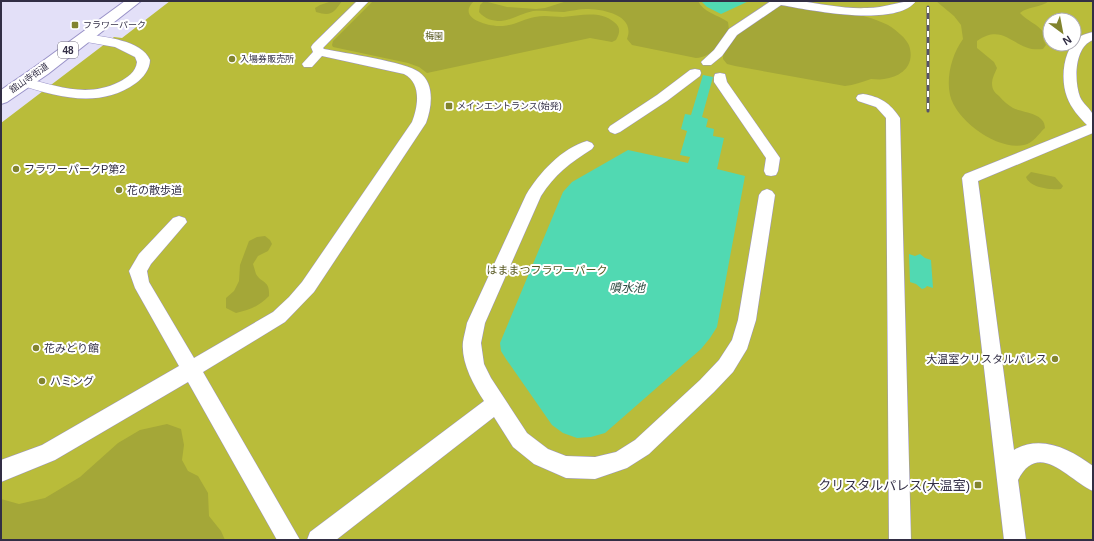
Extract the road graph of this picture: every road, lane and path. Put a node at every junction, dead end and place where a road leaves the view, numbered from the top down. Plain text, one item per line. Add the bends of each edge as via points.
1 (134, 1) edge
2 (363, 1) edge
3 (779, 1) edge
4 (910, 1) edge
5 (1093, 36) edge
6 (85, 38) junction
7 (319, 52) junction
8 (308, 64) dead end
9 (695, 73) dead end
10 (25, 82) junction
11 (1, 98) edge
12 (863, 98) dead end
13 (1093, 123) edge
14 (1093, 128) edge
15 (615, 129) dead end
16 (587, 146) dead end
17 (771, 171) dead end
18 (767, 195) dead end
19 (179, 222) dead end
20 (191, 369) junction
21 (496, 403) junction
22 (1, 471) edge
23 (1007, 479) junction
24 (1093, 480) edge
25 (289, 540) edge
26 (318, 540) edge
27 (900, 540) edge
28 (1015, 540) edge

1 - 6 main road, 舘山寺街道 / 48
2 - 7 lane via 317,47
3 - 4 lane via 851,11 879,12 892,11
3 - 17 lane via 733,32 716,64 721,82 773,158
5 - 13 lane via 1083,40 1076,50 1071,67 1071,86 1076,100 1083,114
6 - 10 main road, 舘山寺街道 / 48
6 - 10 lane via 121,46 138,53 143,58 141,71 134,78 112,90 86,95 61,93
7 - 8 lane
7 - 20 lane via 412,72 418,78 425,99 424,111 419,123 296,302 279,317
9 - 15 lane
10 - 11 main road, 舘山寺街道 / 48
12 - 27 lane via 874,100 887,108 893,118
14 - 23 lane via 970,178
16 - 21 lane via 561,162 544,178 476,323 472,343 475,364
18 - 21 lane via 747,320 740,343 726,366 642,446 620,461 595,468 566,467 541,457 520,440
19 - 20 lane via 145,259 138,271 141,283
20 - 22 lane via 48,453
20 - 25 lane
21 - 26 lane
23 - 24 lane via 1016,463 1026,454 1043,452 1068,461
23 - 28 lane

